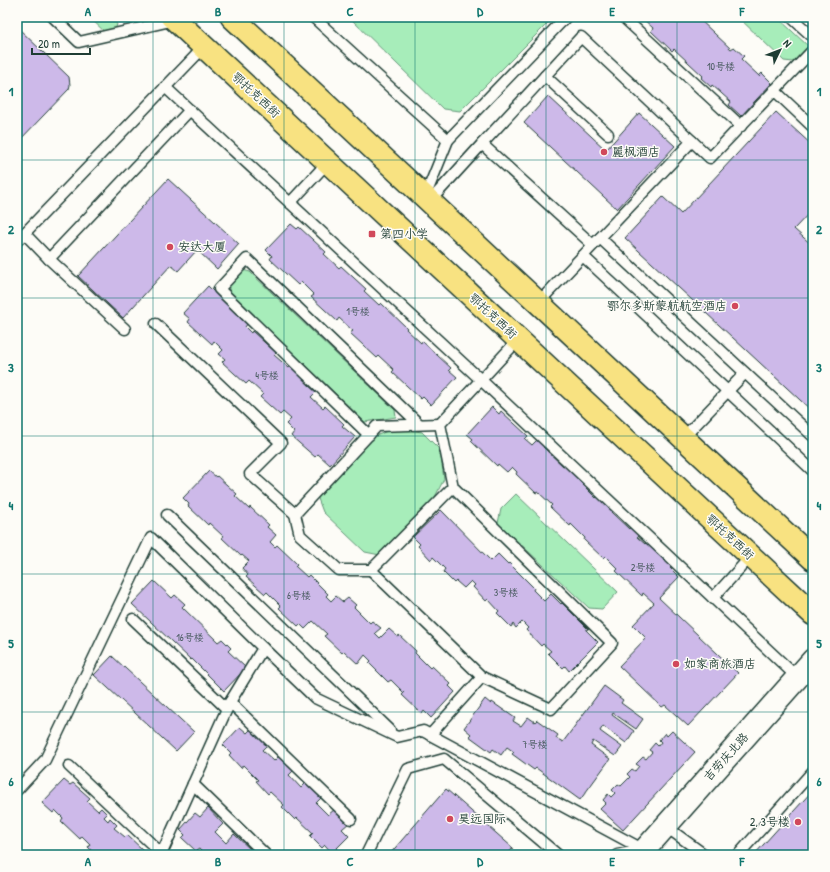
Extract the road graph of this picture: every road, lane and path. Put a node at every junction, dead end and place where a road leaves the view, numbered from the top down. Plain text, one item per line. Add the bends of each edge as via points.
1 (53, 17) edge
2 (232, 17) edge
3 (313, 17) edge
4 (566, 17) edge
5 (623, 17) edge
6 (791, 17) edge
7 (174, 18) edge
8 (813, 38) edge
9 (204, 47) junction
10 (813, 50) edge
11 (545, 76) junction
12 (165, 87) junction
13 (774, 90) junction
14 (190, 110) junction
15 (740, 126) junction
16 (813, 127) edge
17 (608, 134) dead end
18 (448, 140) junction
19 (692, 141) junction
20 (482, 144) junction
21 (328, 162) junction
22 (427, 199) junction
23 (290, 203) junction
24 (20, 237) edge
25 (600, 238) junction
26 (593, 245) junction
27 (583, 256) junction
28 (49, 259) junction
29 (538, 303) junction
30 (156, 324) dead end
31 (125, 329) dead end
32 (518, 340) junction
33 (745, 373) junction
34 (481, 380) junction
35 (727, 392) junction
36 (419, 424) junction
37 (440, 424) junction
38 (369, 435) junction
39 (813, 436) edge
40 (683, 438) junction
41 (813, 471) edge
42 (453, 487) junction
43 (295, 514) junction
44 (167, 515) dead end
45 (751, 556) junction
46 (813, 559) edge
47 (371, 570) junction
48 (713, 598) junction
49 (813, 614) edge
50 (133, 619) dead end
51 (263, 648) junction
52 (813, 660) edge
53 (482, 677) junction
54 (797, 677) junction
55 (228, 706) junction
56 (430, 735) junction
57 (397, 737) junction
58 (69, 766) dead end
59 (813, 771) edge
60 (193, 784) junction
61 (17, 790) edge
62 (351, 819) dead end
63 (665, 826) junction
64 (642, 852) edge
65 (161, 854) edge
66 (266, 855) edge
67 (366, 855) edge
68 (558, 855) edge
69 (618, 855) edge
70 (705, 855) edge
71 (738, 855) edge

1 - 7 lane via 79,42
2 - 22 main road
3 - 18 lane
4 - 18 lane
5 - 15 lane
6 - 8 lane
7 - 9 main road, 鄂托克西街
9 - 12 lane
9 - 21 main road, 鄂托克西街
10 - 13 lane
11 - 17 lane
11 - 19 lane via 581,37
11 - 20 lane
12 - 14 lane
12 - 24 lane
13 - 15 lane
13 - 16 lane
14 - 23 lane
14 - 28 lane
15 - 19 lane via 710,158
18 - 22 lane
19 - 25 lane
20 - 22 lane
20 - 26 lane
21 - 23 lane
21 - 32 main road, 鄂托克西街
22 - 29 main road
23 - 34 lane
24 - 28 lane
25 - 26 lane
25 - 33 lane
26 - 27 lane
27 - 29 lane
27 - 35 lane
28 - 31 lane
29 - 40 main road
30 - 43 lane via 281,443 250,474
32 - 34 lane
32 - 45 main road, 鄂托克西街
33 - 35 lane
33 - 39 lane
34 - 37 lane
34 - 48 lane
35 - 40 lane
35 - 41 lane
36 - 37 lane
36 - 38 lane via 377,426
36 - 38 lane via 247,259 219,289
37 - 42 lane
38 - 43 lane
40 - 46 main road
42 - 47 lane
42 - 53 lane via 612,643 551,709
43 - 47 lane via 300,535 339,570
44 - 57 lane
45 - 48 lane
45 - 49 main road, 鄂托克西街
47 - 53 lane
48 - 54 lane
50 - 55 lane
51 - 55 lane
51 - 57 lane via 315,698
51 - 61 lane via 151,538 45,760
52 - 54 main road, 吉劳庆北路
53 - 56 lane
54 - 63 main road, 吉劳庆北路
55 - 60 lane
55 - 62 lane
56 - 57 lane via 423,731
56 - 64 lane
58 - 65 lane
59 - 71 lane
60 - 65 lane
60 - 66 lane
63 - 64 main road, 吉劳庆北路
63 - 70 lane
64 - 69 lane
67 - 68 lane via 408,769 444,760

